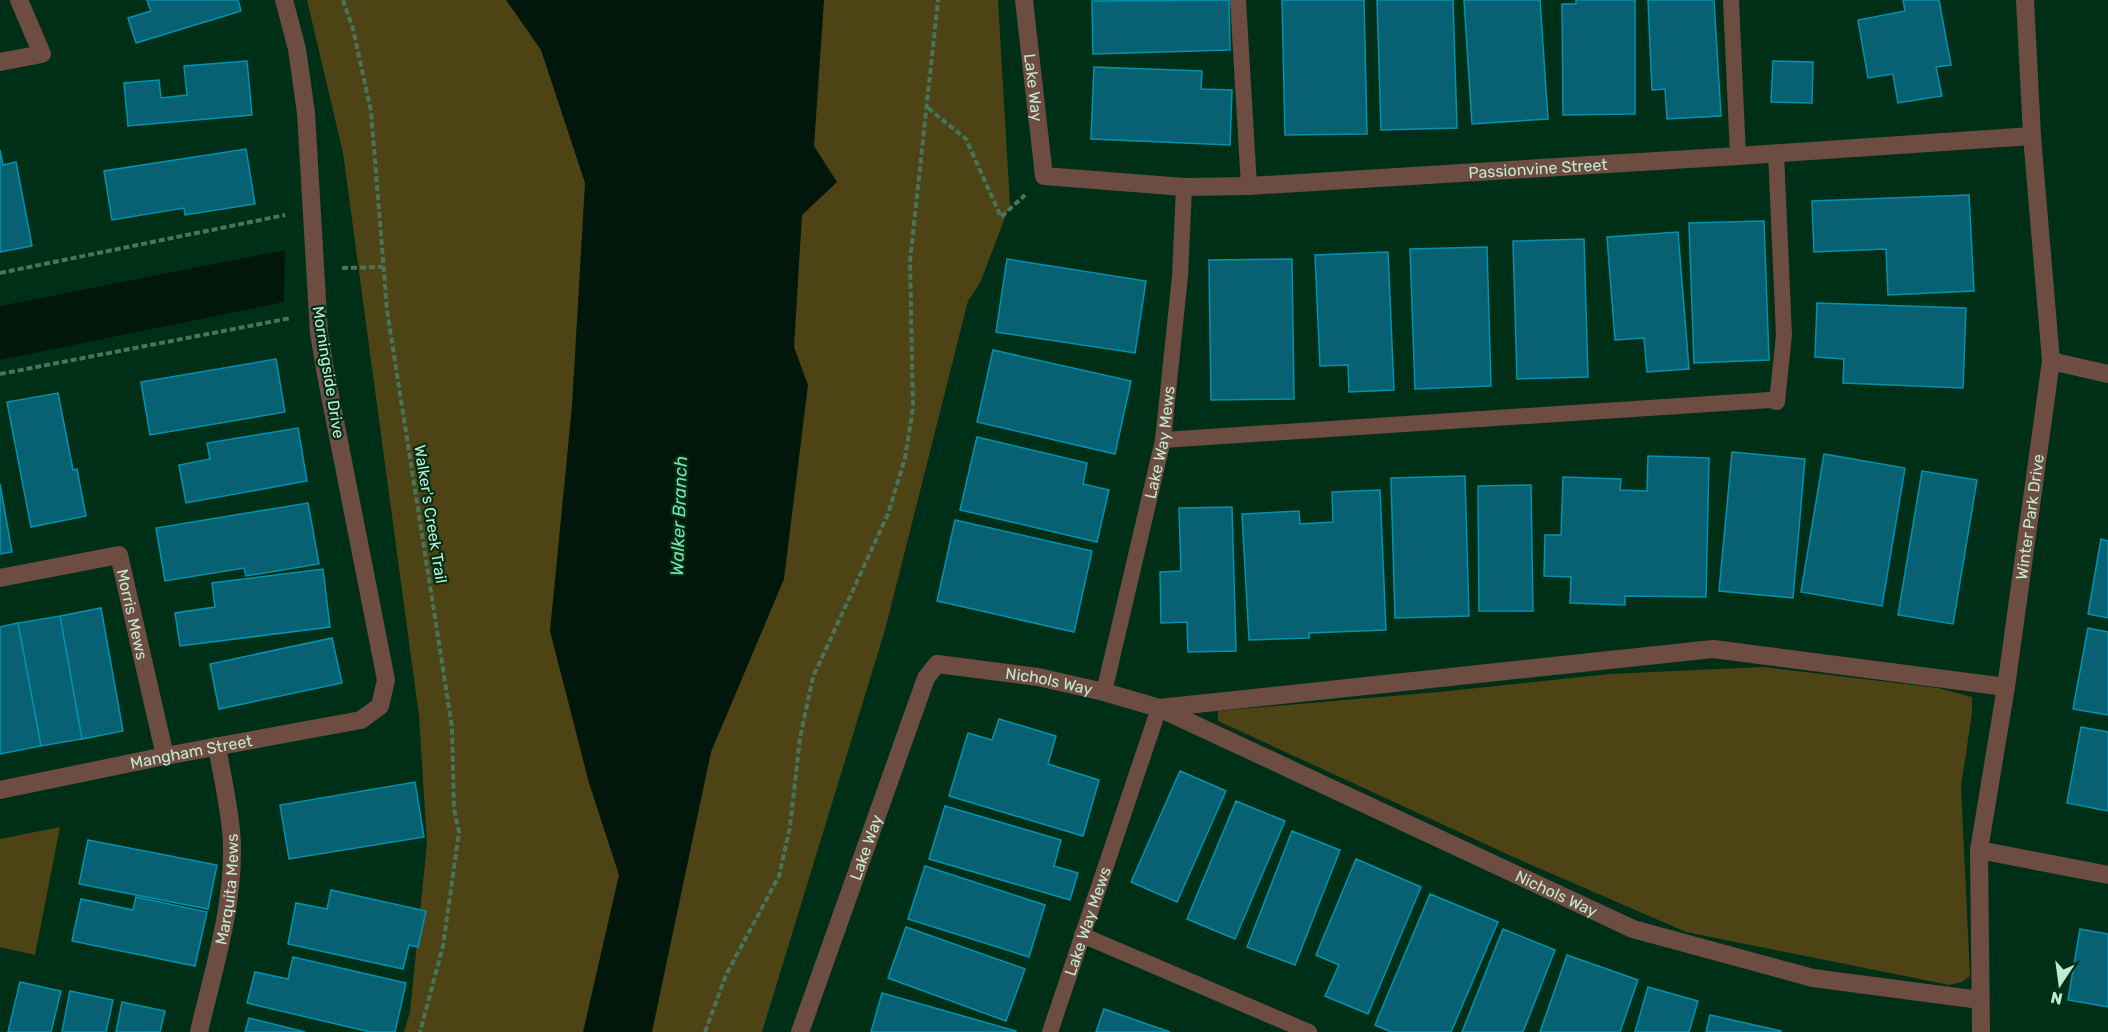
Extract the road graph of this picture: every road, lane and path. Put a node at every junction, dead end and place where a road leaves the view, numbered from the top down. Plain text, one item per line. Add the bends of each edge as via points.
1 (19, 0) edge
2 (284, 0) edge
3 (343, 0) edge
4 (938, 0) edge
5 (1024, 0) edge
6 (1238, 0) edge
7 (1731, 0) edge
8 (2025, 0) edge
9 (0, 62) edge
10 (927, 108) junction
11 (2032, 136) junction
12 (1776, 153) junction
13 (1738, 156) junction
14 (1044, 176) junction
15 (1249, 186) junction
16 (1184, 187) junction
17 (287, 226) dead end
18 (383, 267) junction
19 (316, 268) junction
20 (0, 273) edge
21 (292, 307) dead end
22 (2051, 362) junction
23 (0, 374) edge
24 (2108, 374) edge
25 (1163, 440) junction
26 (0, 578) edge
27 (937, 664) joint
28 (2006, 687) junction
29 (1104, 692) junction
30 (380, 706) joint
31 (1159, 708) junction
32 (217, 746) junction
33 (165, 756) junction
34 (0, 790) edge
35 (1979, 850) junction
36 (2108, 875) edge
37 (1082, 935) junction
38 (1980, 1000) junction
39 (199, 1032) edge
40 (420, 1032) edge
41 (705, 1032) edge
42 (800, 1032) edge
43 (1050, 1032) edge
44 (1309, 1032) edge
45 (1981, 1032) edge

1 - 9 street via 42,54
2 - 19 street, Morningside Drive via 297,49 306,113
3 - 18 path, Walker's Creek Trail via 371,111
4 - 10 path
5 - 14 street, Lake Way
6 - 15 lane
7 - 13 lane
8 - 11 street, Winter Park Drive
10 - 14 path via 966,139 1001,217
10 - 41 path via 910,261 913,408 905,458 888,513 813,677 780,876 726,975
11 - 12 street, Passionvine Street
11 - 22 street, Winter Park Drive
12 - 13 street, Passionvine Street
12 - 25 lane via 1784,336 1777,402
13 - 15 street, Passionvine Street
14 - 16 street, Passionvine Street
15 - 16 street, Passionvine Street
16 - 25 lane, Lake Way Mews via 1180,276
17 - 20 path via 286,214
18 - 19 path
18 - 40 path, Walker's Creek Trail via 452,727 454,809 459,832 443,946
19 - 30 street, Morningside Drive via 326,375 386,680
21 - 23 path via 292,318
22 - 24 street
22 - 28 street, Winter Park Drive
25 - 29 lane, Lake Way Mews
26 - 33 street, Morris Mews via 119,555
27 - 29 street, Nichols Way via 1038,677
27 - 42 street, Lake Way via 926,678
28 - 31 street, Nichols Way via 1713,649
28 - 35 street, Winter Park Drive
29 - 31 street, Nichols Way
30 - 32 street, Mangham Street via 361,720
31 - 37 lane, Lake Way Mews
31 - 38 street, Nichols Way via 1633,929 1813,978
32 - 33 street, Mangham Street
32 - 39 street, Marquita Mews via 232,843 232,873 228,908
33 - 34 street, Mangham Street
35 - 36 street
35 - 38 street, Winter Park Drive
37 - 43 lane, Lake Way Mews
37 - 44 lane
38 - 45 street, Winter Park Drive

